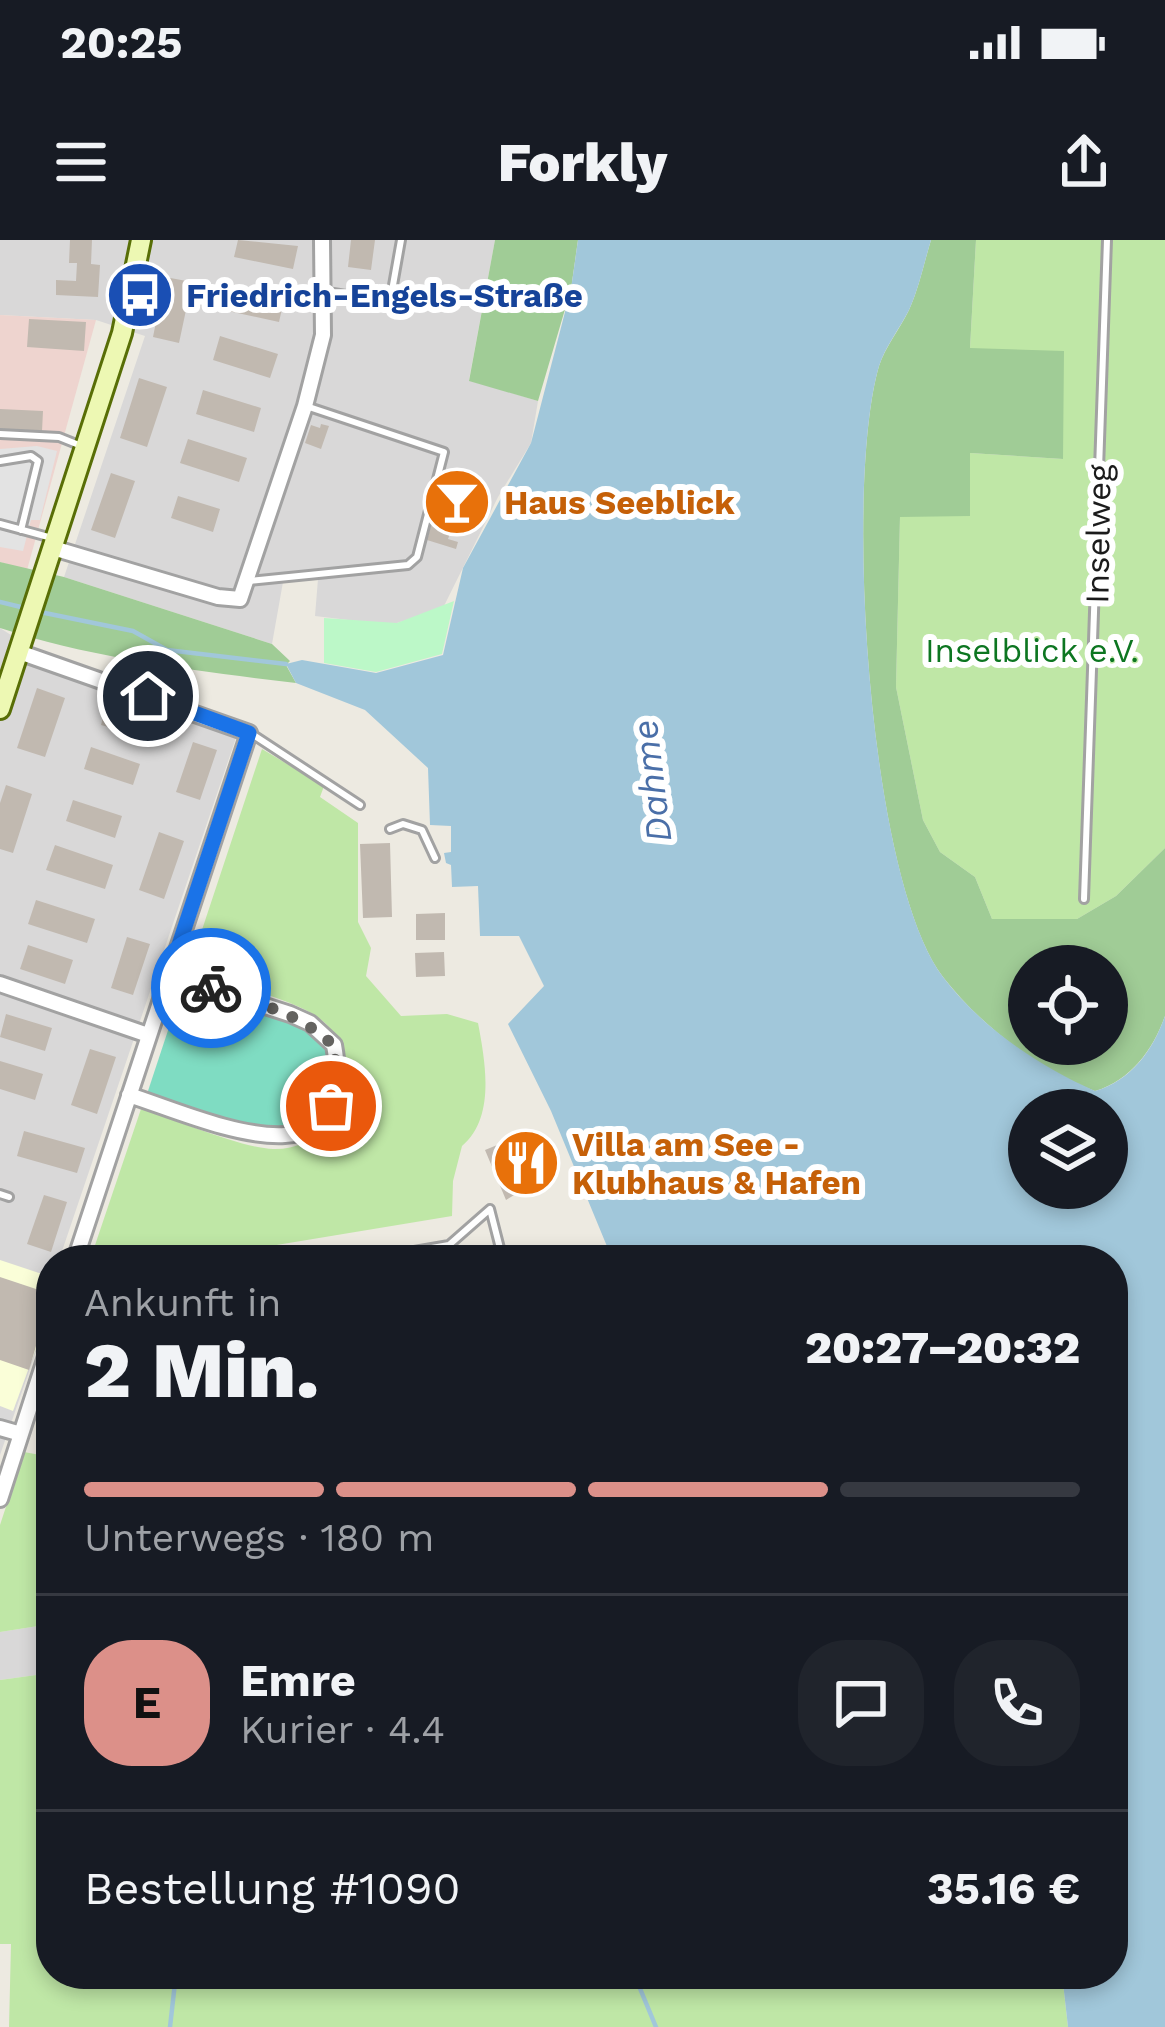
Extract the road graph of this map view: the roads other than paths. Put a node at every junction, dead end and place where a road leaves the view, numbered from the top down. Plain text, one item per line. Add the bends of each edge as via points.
1 (141, 240) edge
2 (322, 240) edge
3 (401, 240) edge
4 (1107, 240) edge
5 (323, 292) junction
6 (305, 406) junction
7 (0, 434) edge
8 (86, 447) junction
9 (0, 461) edge
10 (0, 524) edge
11 (20, 530) junction
12 (52, 551) junction
13 (249, 581) junction
14 (21, 646) junction
15 (0, 709) edge
16 (249, 733) junction
17 (360, 805) dead end
18 (390, 829) dead end
19 (435, 858) dead end
20 (1084, 899) dead end
21 (169, 975) junction
22 (0, 984) edge
23 (148, 1034) junction
24 (129, 1095) junction
25 (80, 1245) edge
26 (449, 1245) edge
27 (499, 1245) edge
28 (36, 1388) edge
29 (0, 1428) edge
30 (21, 1434) junction
31 (0, 1499) edge

1 - 8 main road
2 - 5 street
3 - 5 lane via 390,302
4 - 20 lane, Inselweg
5 - 6 street
6 - 13 street
6 - 13 lane via 443,452 416,557 408,565
7 - 8 lane
8 - 12 main road
9 - 11 lane via 38,461
10 - 11 lane
11 - 12 lane
12 - 13 street via 223,598 240,599
12 - 14 main road
14 - 15 main road
14 - 16 street
16 - 17 lane
16 - 21 street
18 - 19 lane via 422,830
21 - 23 street
21 - 24 street via 310,1023 334,1046 334,1096 308,1131 267,1139
22 - 23 street
23 - 24 street
24 - 25 street
26 - 27 lane via 490,1209
28 - 30 street
29 - 30 street
30 - 31 street

